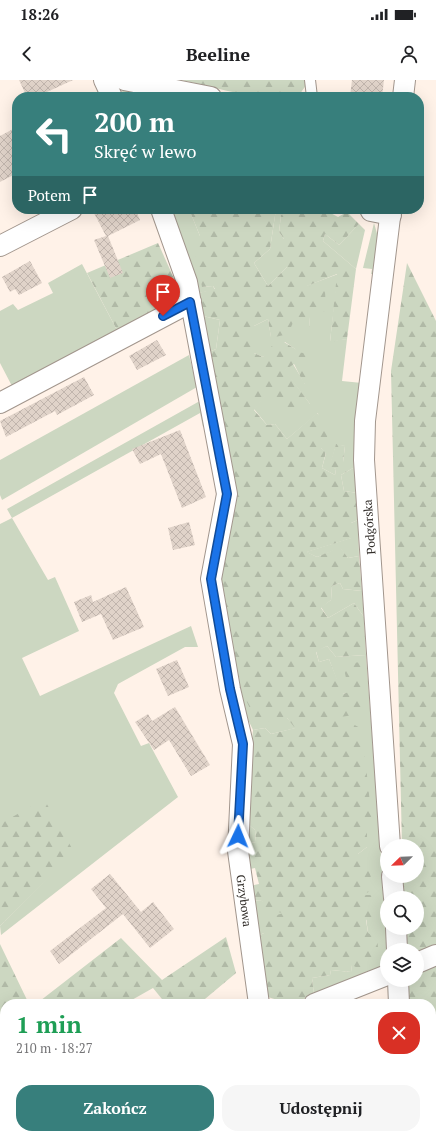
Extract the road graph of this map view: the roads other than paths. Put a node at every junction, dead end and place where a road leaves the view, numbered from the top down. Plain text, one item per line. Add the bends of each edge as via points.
1 (104, 80) edge
2 (124, 80) edge
3 (310, 80) edge
4 (405, 80) edge
5 (110, 92) edge
6 (185, 92) edge
7 (311, 92) edge
8 (404, 92) edge
9 (62, 214) edge
10 (163, 214) edge
11 (391, 214) edge
12 (0, 246) edge
13 (190, 302) junction
14 (0, 403) edge
15 (390, 839) edge
16 (436, 955) edge
17 (424, 960) edge
18 (380, 978) edge
19 (398, 987) edge
20 (258, 999) edge
21 (327, 999) edge
22 (399, 999) edge

1 - 5 street
2 - 6 street
3 - 7 lane
4 - 8 street
9 - 12 street
10 - 13 street, Grzybowa via 187,282
11 - 15 street, Podgórska via 365,421 364,460
13 - 14 street
13 - 20 street, Grzybowa via 227,494 211,579 230,689 243,744 238,851
16 - 17 street
18 - 21 street
19 - 22 street

